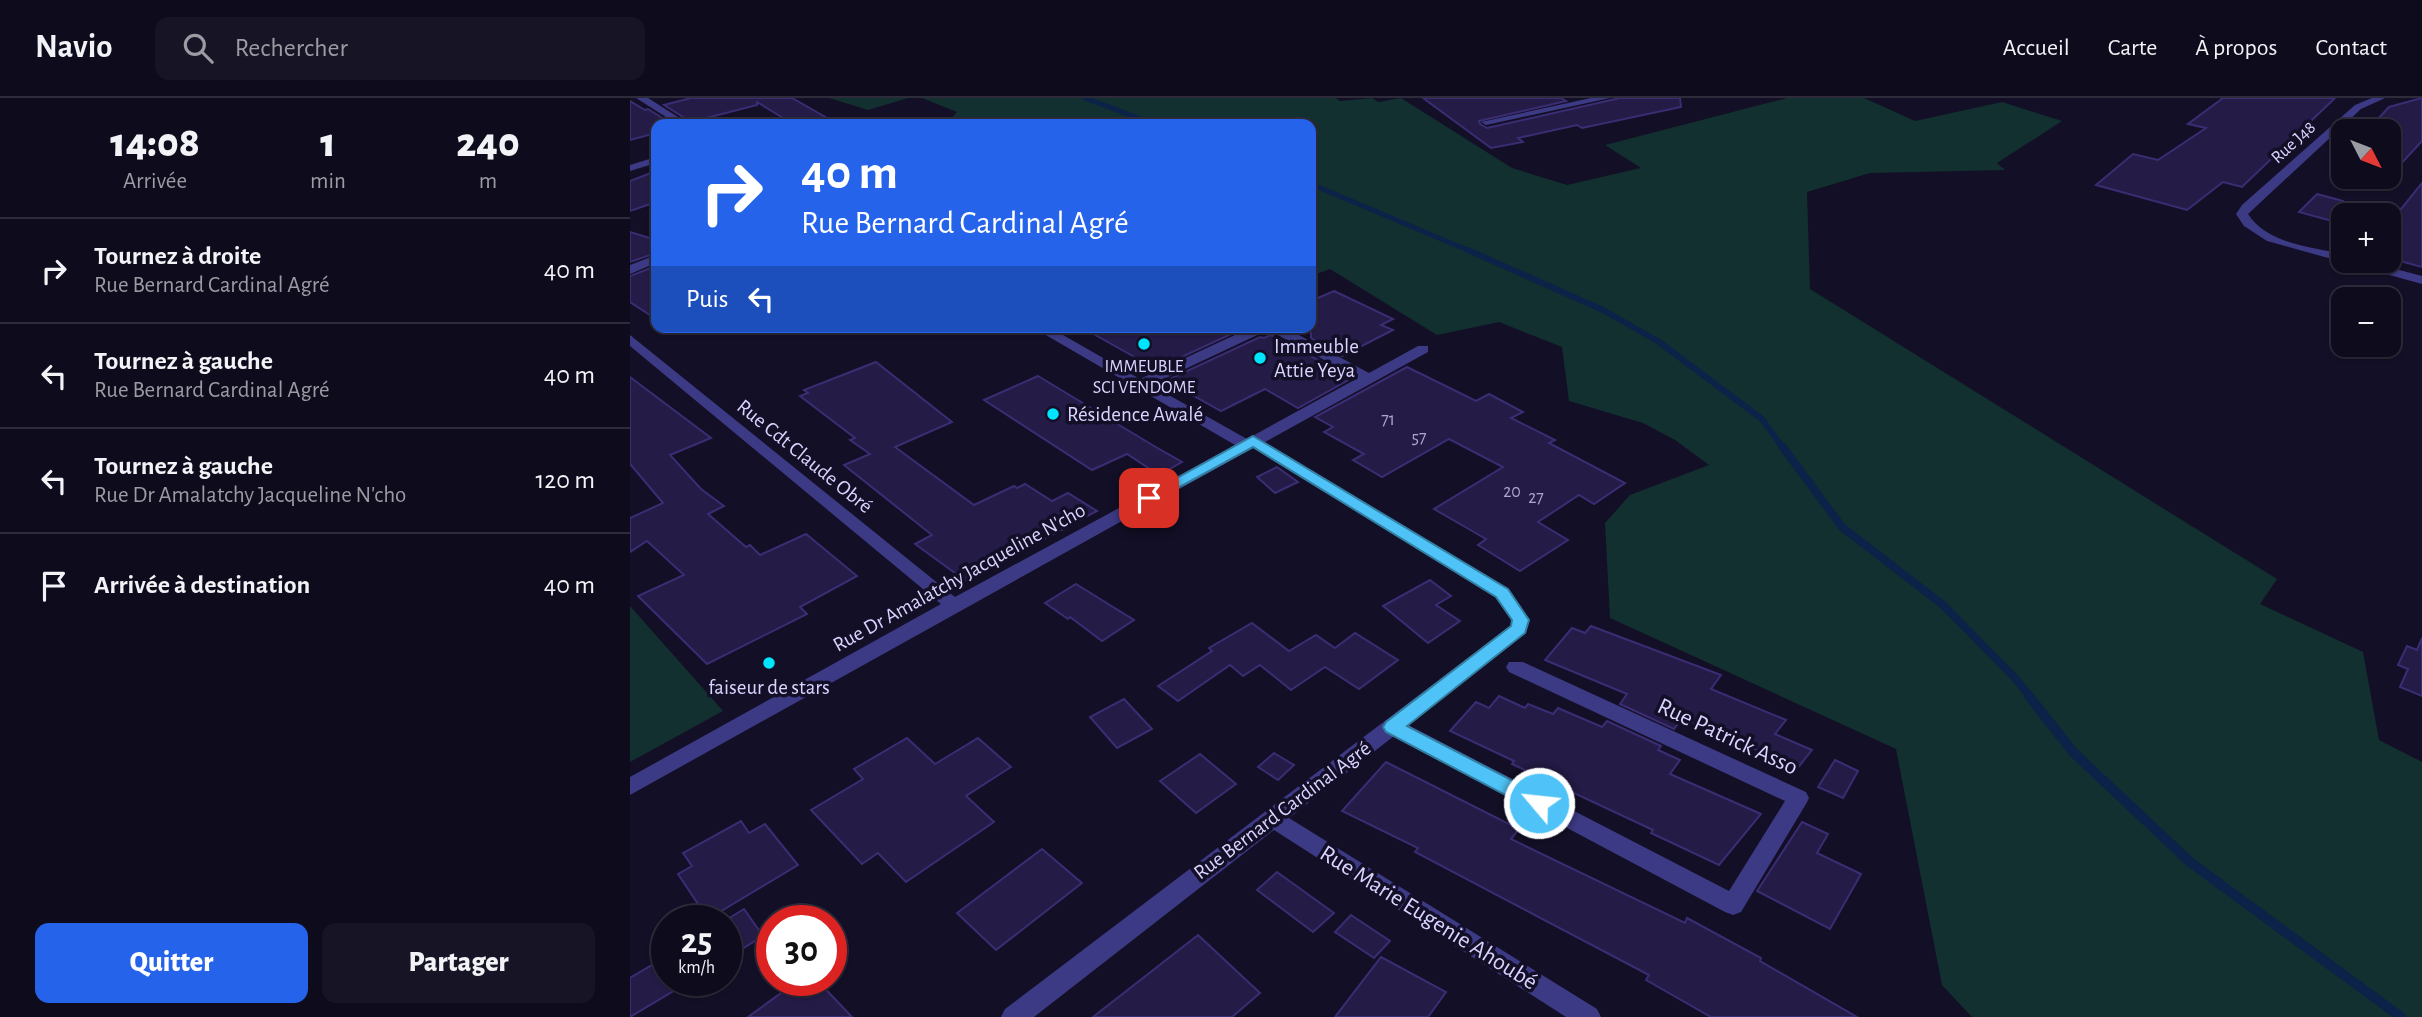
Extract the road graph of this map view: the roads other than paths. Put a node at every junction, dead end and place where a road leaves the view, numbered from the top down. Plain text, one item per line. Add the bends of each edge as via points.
1 (642, 98) edge
2 (1605, 98) edge
3 (2380, 98) edge
4 (676, 119) edge
5 (1486, 122) dead end
6 (651, 162) edge
7 (630, 168) edge
8 (2331, 255) edge
9 (651, 261) edge
10 (630, 270) edge
11 (2396, 273) edge
12 (2422, 280) edge
13 (1050, 333) edge
14 (1251, 333) edge
15 (1284, 333) edge
16 (630, 339) edge
17 (1423, 349) dead end
18 (1368, 378) junction
19 (1140, 384) junction
20 (1249, 443) junction
21 (954, 605) junction
22 (1516, 667) dead end
23 (1393, 727) junction
24 (630, 787) edge
25 (1271, 817) junction
26 (1014, 1017) edge
27 (1588, 1017) edge

1 - 4 street
2 - 5 street
3 - 8 street, Rue J48 via 2358,107 2242,214 2263,236
6 - 7 street
9 - 10 street
11 - 12 street
13 - 19 street
14 - 19 street
15 - 18 street
16 - 21 street, Rue Cdt Claude Obré
17 - 18 street, Rue Dr Amalatchy Jacqueline N'cho
18 - 20 street, Rue Dr Amalatchy Jacqueline N'cho
19 - 20 street
20 - 21 street, Rue Dr Amalatchy Jacqueline N'cho
20 - 23 street, Rue Bernard Cardinal Agré via 1502,593 1521,620 1512,635
21 - 24 street, Rue Dr Amalatchy Jacqueline N'cho
22 - 23 street, Rue Patrick Asso via 1798,798 1733,905
23 - 25 street, Rue Bernard Cardinal Agré
25 - 26 street, Rue Bernard Cardinal Agré
25 - 27 street, Rue Marie Eugenie Ahoubé

